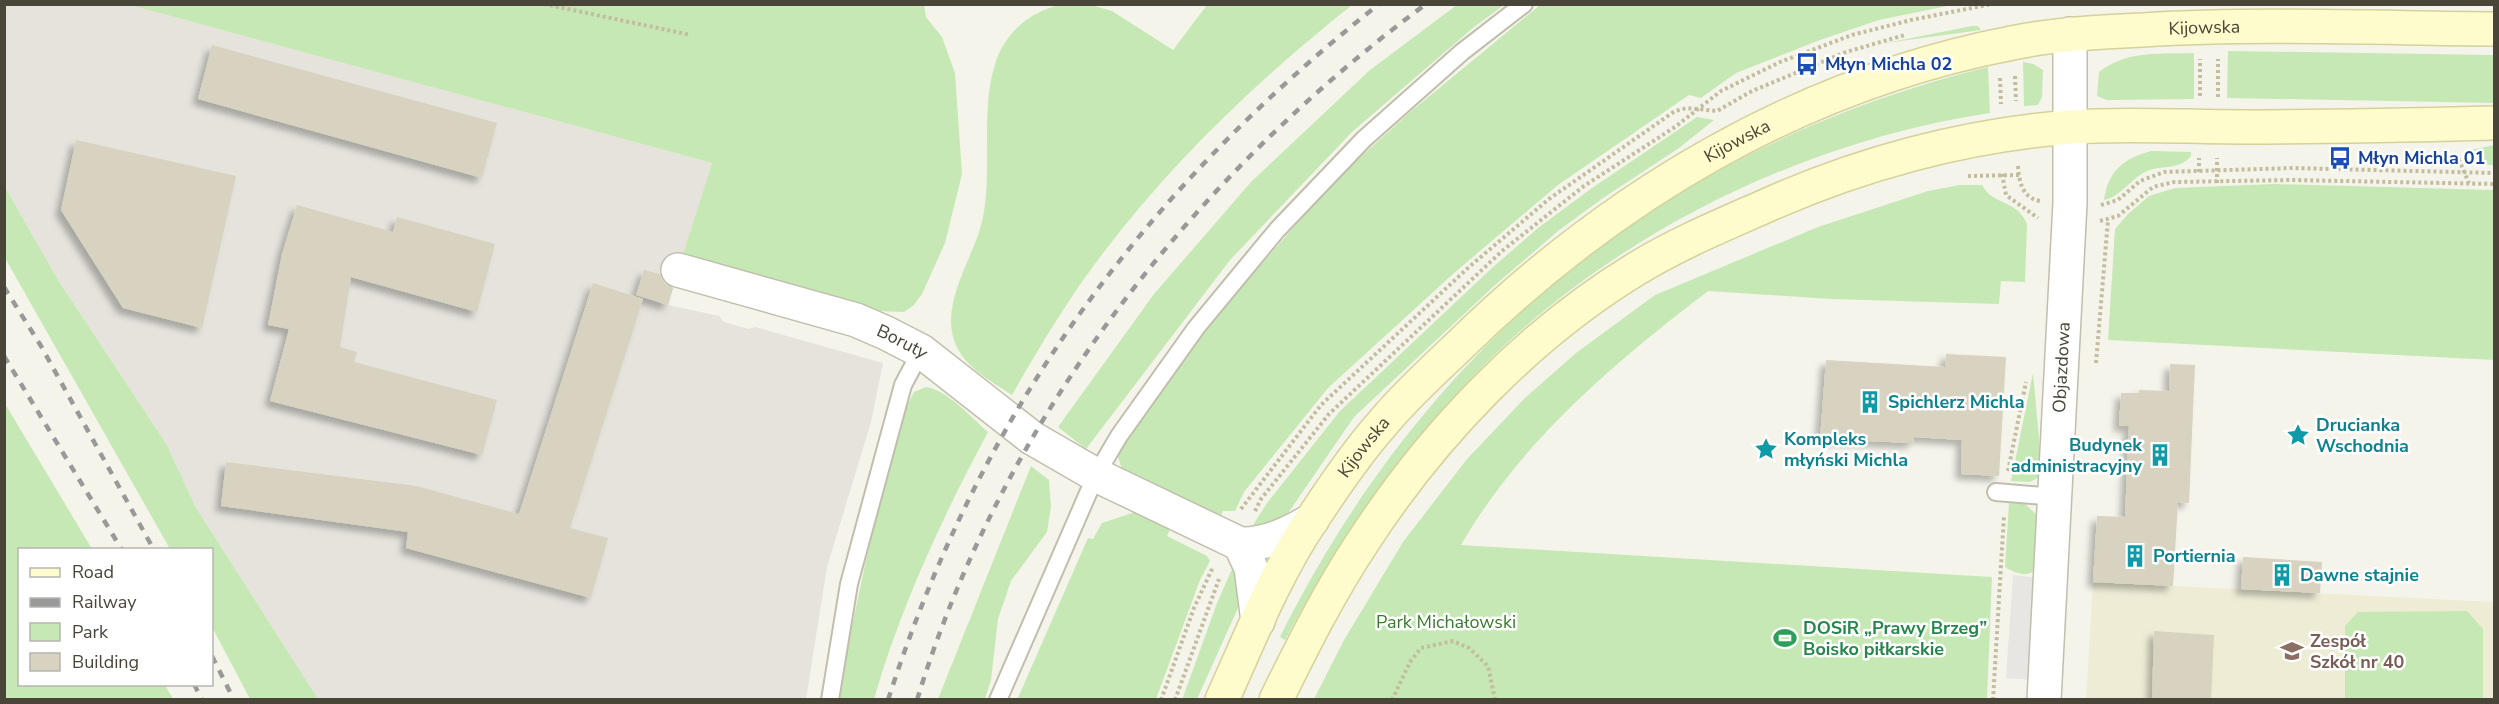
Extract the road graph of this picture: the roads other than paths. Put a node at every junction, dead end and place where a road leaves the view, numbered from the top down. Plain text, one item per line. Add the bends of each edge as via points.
1 (1524, 4) edge
2 (2494, 29) edge
3 (2070, 34) junction
4 (2494, 123) edge
5 (2071, 127) junction
6 (678, 270) dead end
7 (921, 351) junction
8 (1096, 474) junction
9 (2000, 492) road end
10 (2055, 497) junction
11 (1312, 520) junction
12 (1239, 529) junction
13 (1258, 621) junction
14 (830, 699) edge
15 (998, 699) edge
16 (1222, 699) edge
17 (1276, 699) edge
18 (2044, 699) edge

1 - 8 lane via 1404,102 1277,230 1189,336
2 - 3 street, Kijowska via 2209,39
3 - 5 street, Objazdowa
3 - 11 street, Kijowska via 1946,58 1848,90 1753,132 1660,183 1565,251 1475,330 1381,425
4 - 5 street
5 - 10 street, Objazdowa
5 - 17 street via 1955,145 1841,176 1776,201 1662,255 1605,290 1506,370 1420,464 1365,538 1322,609
6 - 7 street, Boruty via 856,320
7 - 8 street, Boruty via 1032,438
7 - 14 lane via 903,386 852,573
8 - 12 street, Boruty
8 - 15 lane
9 - 10 lane
10 - 18 street, Objazdowa
11 - 12 street via 1276,538 1253,544
11 - 13 street, Kijowska
12 - 13 street via 1251,568
13 - 16 street, Kijowska

